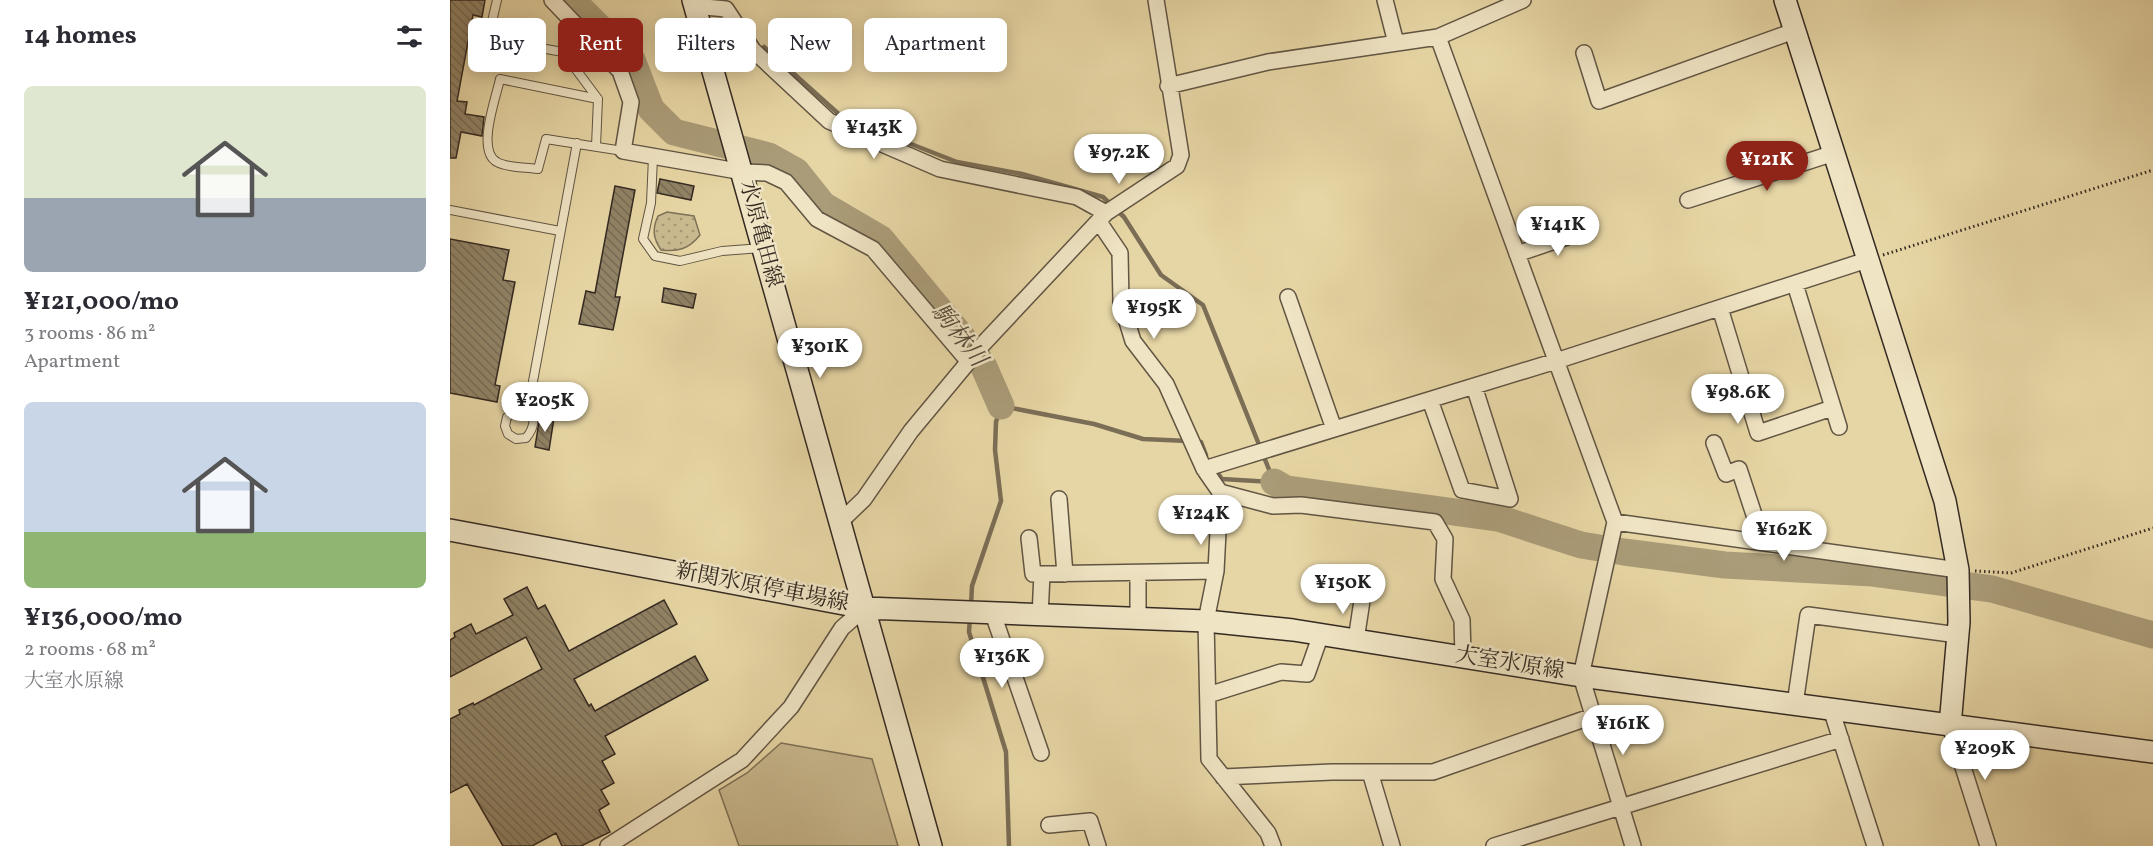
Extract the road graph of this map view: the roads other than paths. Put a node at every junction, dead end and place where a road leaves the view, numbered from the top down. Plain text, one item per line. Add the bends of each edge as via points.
1 (497, 0) edge
2 (552, 0) edge
3 (1156, 0) edge
4 (1385, 0) edge
5 (1523, 0) edge
6 (1785, 0) edge
7 (693, 3) edge
8 (1794, 31) junction
9 (1438, 37) junction
10 (1396, 43) junction
11 (1584, 53) dead end
12 (1168, 86) junction
13 (598, 99) junction
14 (577, 143) junction
15 (596, 146) junction
16 (623, 151) junction
17 (1834, 153) junction
18 (653, 157) junction
19 (741, 167) junction
20 (1689, 200) dead end
21 (450, 210) edge
22 (1102, 217) junction
23 (1587, 230) dead end
24 (560, 231) junction
25 (763, 248) junction
26 (1517, 254) junction
27 (1870, 259) junction
28 (1795, 284) junction
29 (1288, 297) dead end
30 (1720, 308) junction
31 (968, 361) junction
32 (1556, 361) junction
33 (1474, 386) junction
34 (1430, 400) junction
35 (530, 403) junction
36 (1832, 408) junction
37 (1839, 427) dead end
38 (1334, 429) junction
39 (1714, 443) dead end
40 (1204, 469) junction
41 (1220, 492) junction
42 (1059, 499) dead end
43 (840, 522) junction
44 (1615, 522) junction
45 (450, 530) edge
46 (1029, 538) dead end
47 (1763, 542) junction
48 (1958, 570) junction
49 (1216, 571) junction
50 (1042, 574) junction
51 (1065, 574) junction
52 (1138, 574) junction
53 (1331, 590) dead end
54 (865, 608) junction
55 (993, 614) junction
56 (1040, 616) junction
57 (1138, 619) junction
58 (1206, 621) junction
59 (1321, 634) junction
60 (1958, 635) junction
61 (1356, 640) junction
62 (1463, 657) junction
63 (1581, 676) junction
64 (1208, 695) junction
65 (1795, 704) junction
66 (1831, 709) junction
67 (1593, 716) junction
68 (1950, 726) junction
69 (1841, 739) junction
70 (2153, 752) edge
71 (1041, 753) dead end
72 (1370, 772) junction
73 (1223, 777) junction
74 (1621, 807) junction
75 (1049, 825) dead end
76 (608, 846) edge
77 (931, 846) edge
78 (1098, 846) edge
79 (1273, 846) edge
80 (1392, 846) edge
81 (1494, 846) edge
82 (1633, 846) edge
83 (1875, 846) edge
84 (1988, 846) edge

1 - 13 lane via 490,30 495,40 563,52
2 - 16 street via 620,71 632,102
3 - 12 street
4 - 10 street
5 - 9 street
6 - 8 main road
7 - 19 main road, 水原亀田線
7 - 22 street via 726,9 753,50 829,121 940,169 1077,197
8 - 11 street via 1599,101
8 - 17 main road
9 - 10 street
9 - 26 street
10 - 12 street via 1268,62
12 - 22 street via 1181,155 1177,166
13 - 14 lane via 500,79 485,145 489,156 498,163 538,169 546,139
13 - 15 lane
14 - 15 lane
14 - 24 lane
15 - 16 lane
16 - 18 street
17 - 20 street
17 - 27 main road
18 - 19 street
18 - 25 lane via 651,203 644,239 655,256 680,261 722,251
19 - 25 main road, 水原亀田線
19 - 31 street via 768,173 786,183 817,219 873,249
21 - 24 lane
22 - 31 street
22 - 40 street via 1120,253 1121,302 1133,341 1166,384
23 - 26 street
24 - 35 lane
25 - 43 main road, 水原亀田線
26 - 32 street
27 - 28 street
27 - 48 main road via 1945,501
28 - 30 street
28 - 36 street
29 - 38 street
30 - 32 street
30 - 36 street via 1758,433
31 - 43 street via 911,431 864,499
32 - 33 street
32 - 44 street
33 - 34 street
33 - 34 street via 1510,499 1462,490
34 - 38 street
35 - 35 lane via 532,430 526,438 516,439 508,434 507,417
36 - 37 street
38 - 40 street
39 - 47 street via 1726,474 1739,469
40 - 41 street
41 - 49 street
41 - 62 street via 1273,506 1301,505 1435,522 1445,539 1443,579 1461,620
42 - 51 street
43 - 54 main road, 水原亀田線
44 - 47 street
44 - 63 street
45 - 54 main road, 新関水原停車場線
46 - 50 street via 1033,574
47 - 48 street
48 - 60 main road
49 - 52 street
49 - 58 street
50 - 51 street
50 - 56 street
51 - 52 street
52 - 57 street
53 - 61 street via 1363,594
54 - 55 main road, 大室水原線
54 - 76 street via 842,628 791,707 742,760
54 - 77 main road, 新関水原停車場線
55 - 56 main road, 大室水原線
55 - 71 street
56 - 57 main road, 大室水原線
57 - 58 main road, 大室水原線
58 - 59 main road, 大室水原線
58 - 64 street
59 - 61 main road, 大室水原線
59 - 64 street via 1307,674 1281,672
60 - 65 street via 1808,615
60 - 68 main road
61 - 62 main road, 大室水原線
62 - 63 main road, 大室水原線
63 - 65 main road, 大室水原線
63 - 67 street
64 - 73 street via 1209,759
65 - 66 main road, 大室水原線
66 - 68 main road, 大室水原線
66 - 69 street
67 - 72 street via 1433,772
67 - 74 street
68 - 70 main road, 大室水原線
68 - 84 street
69 - 74 street
69 - 83 street
72 - 73 street
72 - 80 street
73 - 79 street via 1268,833
74 - 81 street
74 - 82 street
75 - 78 street via 1090,821

